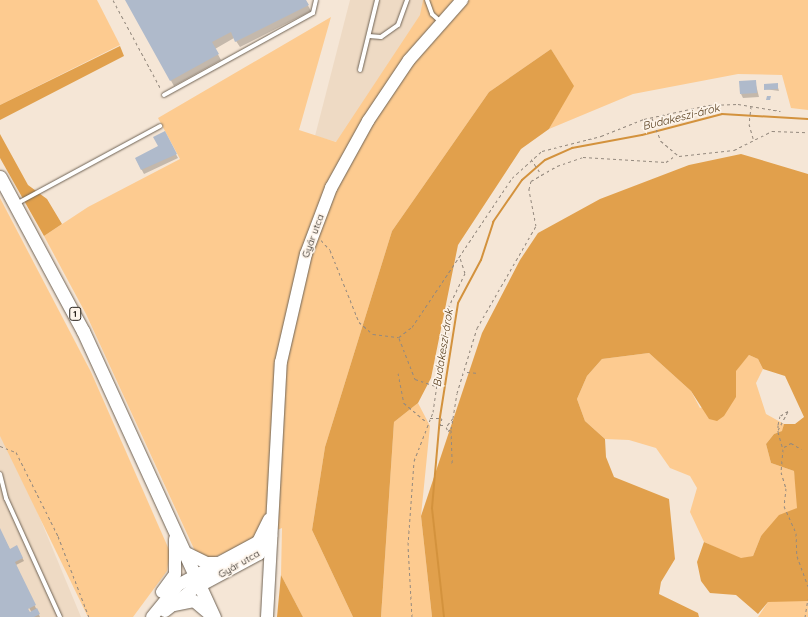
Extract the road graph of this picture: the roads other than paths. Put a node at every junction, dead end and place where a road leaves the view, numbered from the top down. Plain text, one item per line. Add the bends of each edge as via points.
1 (316, 0) edge
2 (378, 0) edge
3 (408, 0) edge
4 (427, 0) edge
5 (462, 0) edge
6 (441, 23) junction
7 (369, 36) junction
8 (360, 70) dead end
9 (164, 95) road end
10 (160, 126) dead end
11 (0, 177) edge
12 (16, 204) junction
13 (0, 474) edge
14 (271, 512) junction
15 (173, 530) junction
16 (272, 535) junction
17 (184, 552) junction
18 (218, 563) junction
19 (198, 580) junction
20 (161, 614) edge
21 (59, 616) edge
22 (151, 617) edge
23 (214, 617) edge
24 (267, 617) edge

1 - 9 lane via 313,13
2 - 7 lane
3 - 7 lane via 398,25 381,37
4 - 6 lane via 432,14
5 - 6 main road, Gyár utca
6 - 14 main road, Gyár utca via 409,60 368,121 340,169 313,234 293,299 281,362
7 - 8 lane
10 - 12 lane
11 - 12 main road, 1
12 - 15 main road, 1 via 83,331
13 - 21 lane via 6,498
14 - 16 main road, Gyár utca
14 - 18 main road, Gyár utca via 258,542
15 - 17 main road, 1
15 - 22 main road via 178,551 175,574
16 - 19 main road, Gyár utca via 259,554
16 - 24 main road
17 - 18 main road via 207,563
17 - 19 main road, 1
18 - 19 main road, Gyár utca
19 - 20 main road
19 - 22 main road via 171,591
19 - 23 main road, 1
20 - 23 main road via 183,602 194,601

